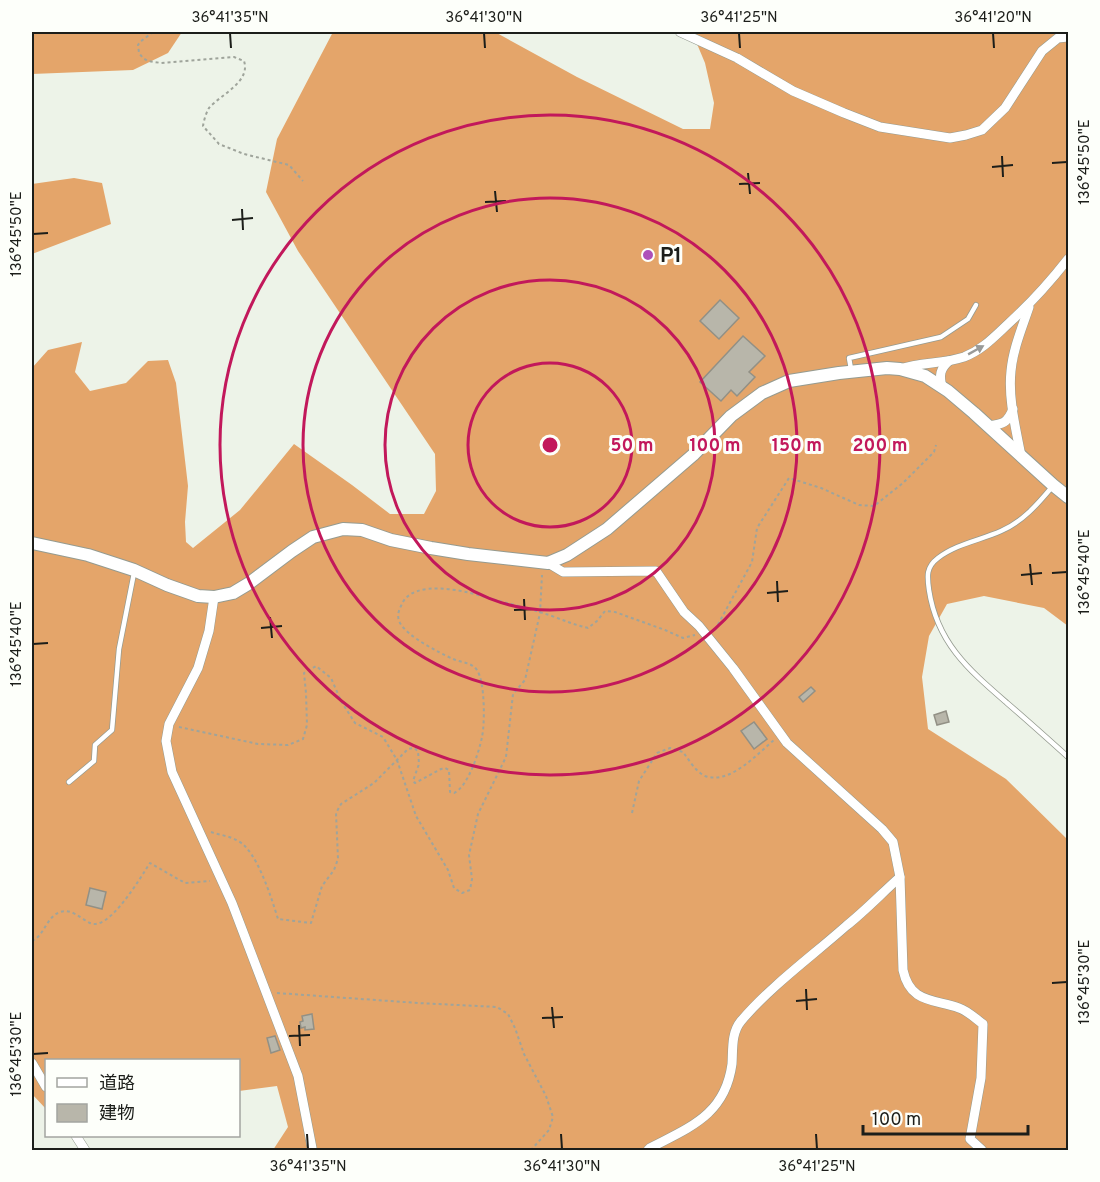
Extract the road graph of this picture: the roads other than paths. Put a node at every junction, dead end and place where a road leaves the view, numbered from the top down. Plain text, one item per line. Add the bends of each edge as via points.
1 (680, 32) edge
2 (1068, 37) edge
3 (1068, 259) edge
4 (976, 304) dead end
5 (1029, 305) junction
6 (949, 361) junction
7 (900, 369) junction
8 (851, 372) junction
9 (942, 387) junction
10 (1013, 409) junction
11 (988, 426) junction
12 (1021, 456) junction
13 (1053, 485) junction
14 (1068, 497) edge
15 (32, 543) edge
16 (545, 563) junction
17 (134, 570) junction
18 (214, 597) junction
19 (1068, 757) edge
20 (69, 782) dead end
21 (900, 877) junction
22 (32, 1063) edge
23 (45, 1085) edge
24 (77, 1137) edge
25 (312, 1148) dead end
26 (85, 1150) edge
27 (648, 1150) edge
28 (982, 1150) edge

1 - 2 street via 844,113 880,127 951,138 982,130 1005,108 1042,51 1058,38
3 - 5 street
4 - 8 lane via 968,319 942,337 849,358
6 -> 5 street via 983,348
5 - 10 street via 1010,372
6 - 7 street
6 - 9 street via 940,374
7 - 8 street
7 - 9 street via 925,376
8 - 16 street via 789,381 762,393 731,416 607,530 567,555
9 - 11 street
10 - 11 street via 1004,423
10 - 12 street
11 - 12 street
12 - 13 street
13 - 14 street
13 - 19 lane via 1036,507 1019,520 1002,531 948,551 930,565 927,573 938,622 948,643 971,671
15 - 17 street
16 - 18 street via 468,554 343,529 313,537 248,584 233,593
16 - 21 street via 564,572 656,572 787,743 893,842
17 - 18 street via 198,597
17 - 20 lane via 119,649 112,730 95,745 94,761
18 - 25 street via 198,668 169,724 165,741 172,772 232,903 298,1076
21 - 27 street via 754,1006 734,1034 726,1089 716,1105 697,1123
21 - 28 street via 906,983 916,994 961,1008 983,1024 981,1078 970,1139
22 - 23 street
24 - 26 street

